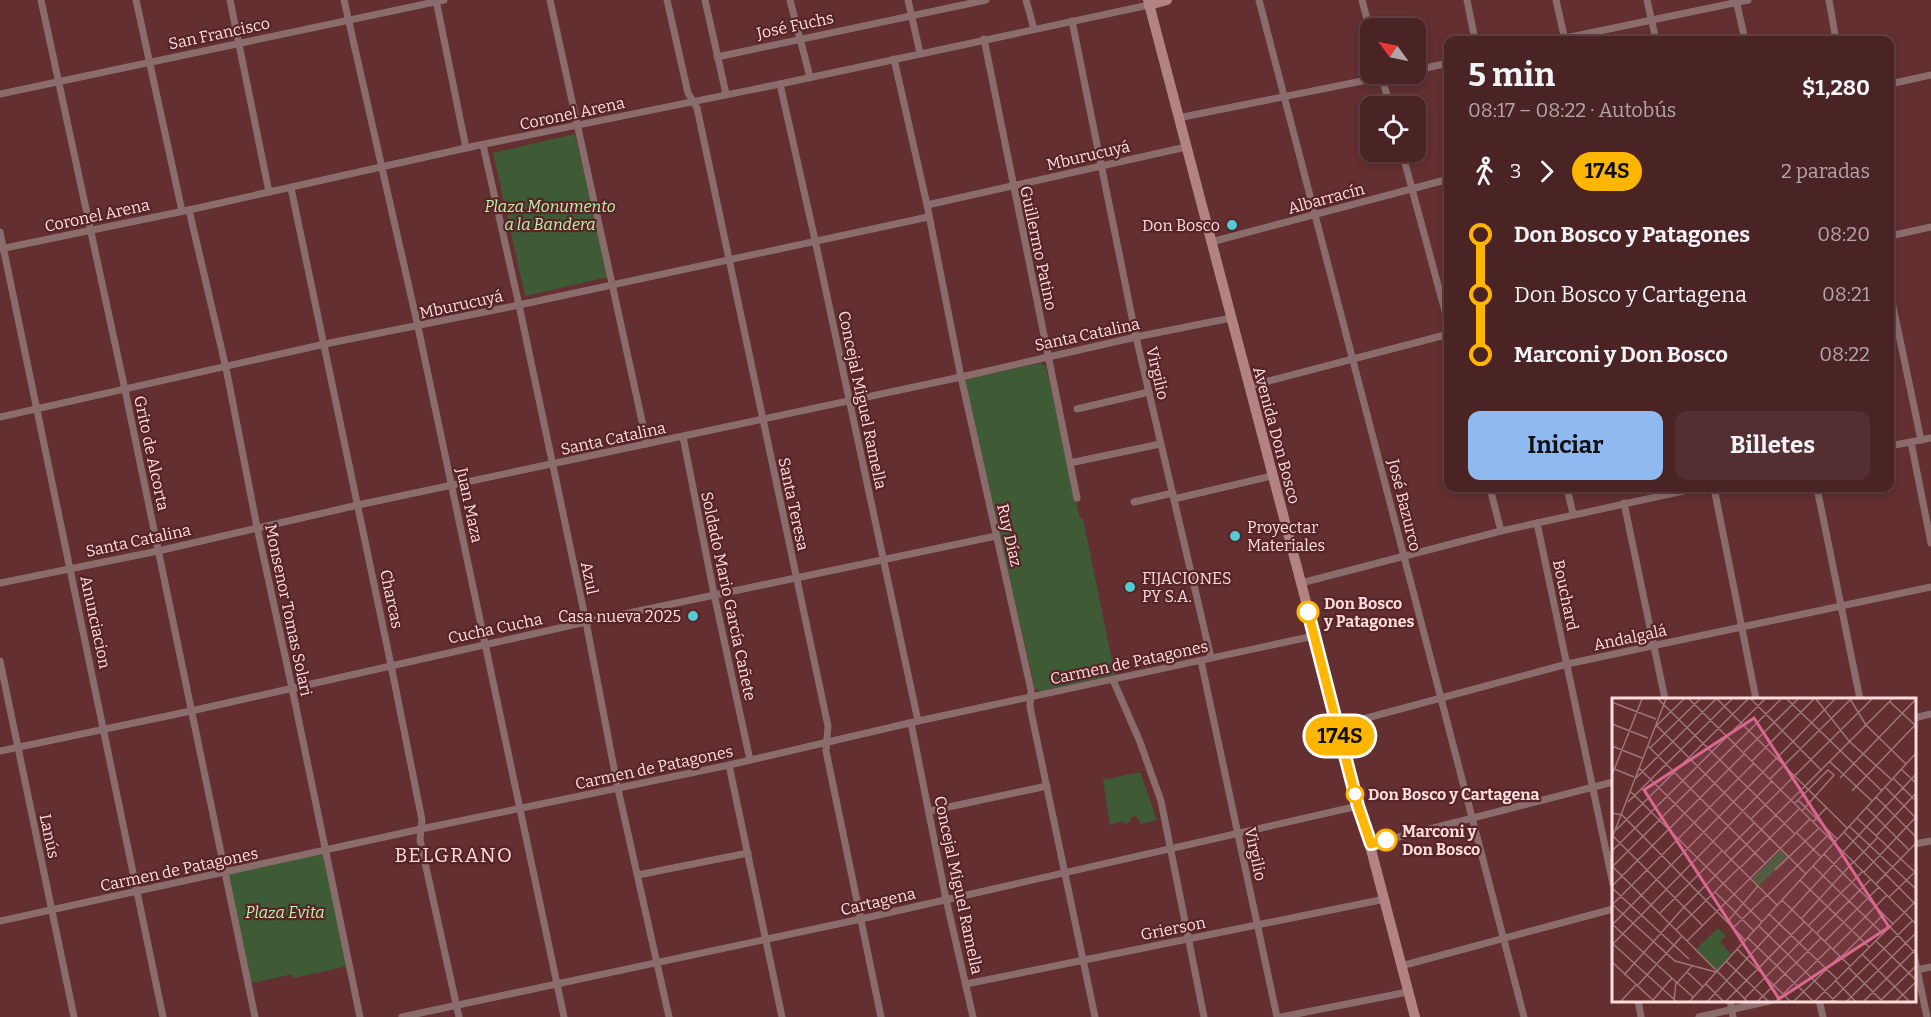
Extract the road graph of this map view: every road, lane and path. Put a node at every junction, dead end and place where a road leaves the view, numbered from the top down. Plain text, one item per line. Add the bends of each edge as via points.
1 (41, 0) edge
2 (136, 0) edge
3 (231, 0) edge
4 (344, 0) edge
5 (439, 0) edge
6 (550, 0) edge
7 (668, 0) edge
8 (705, 0) edge
9 (790, 0) edge
10 (908, 0) edge
11 (986, 0) edge
12 (1026, 0) edge
13 (1167, 0) edge
14 (1259, 0) edge
15 (1362, 0) edge
16 (1467, 0) edge
17 (1556, 0) edge
18 (1647, 0) edge
19 (1748, 0) edge
20 (1829, 0) edge
21 (1736, 1) edge
22 (1149, 2) edge
23 (911, 14) junction
24 (1367, 18) edge
25 (348, 19) junction
26 (1652, 19) junction
27 (1071, 21) junction
28 (1034, 29) junction
29 (1474, 36) edge
30 (1563, 36) edge
31 (1581, 36) edge
32 (1655, 36) edge
33 (1744, 36) edge
34 (1835, 36) edge
35 (800, 38) junction
36 (984, 39) junction
37 (240, 43) junction
38 (920, 53) junction
39 (717, 57) junction
40 (894, 59) junction
41 (149, 62) junction
42 (1444, 64) edge
43 (1426, 68) edge
44 (1931, 75) edge
45 (810, 77) junction
46 (1360, 80) edge
47 (59, 81) junction
48 (1894, 83) edge
49 (780, 84) junction
50 (0, 94) edge
51 (726, 94) junction
52 (1284, 98) junction
53 (694, 101) junction
54 (1178, 118) junction
55 (578, 125) junction
56 (483, 145) junction
57 (1186, 147) junction
58 (466, 148) junction
59 (1405, 162) edge
60 (1100, 166) junction
61 (383, 167) junction
62 (1444, 180) edge
63 (1013, 186) junction
64 (291, 188) junction
65 (1412, 188) junction
66 (269, 192) junction
67 (927, 205) junction
68 (185, 211) junction
69 (1314, 215) junction
70 (928, 216) junction
71 (1931, 227) edge
72 (90, 230) junction
73 (0, 232) edge
74 (1894, 235) edge
75 (815, 240) junction
76 (1211, 242) junction
77 (2, 248) edge
78 (728, 260) junction
79 (612, 285) junction
80 (519, 305) junction
81 (1444, 307) edge
82 (1894, 311) edge
83 (1231, 318) junction
84 (418, 327) junction
85 (1444, 335) edge
86 (1136, 337) junction
87 (325, 344) junction
88 (1048, 356) junction
89 (1354, 360) junction
90 (226, 368) junction
91 (961, 377) junction
92 (1249, 386) junction
93 (125, 390) junction
94 (1149, 392) junction
95 (849, 401) junction
96 (38, 409) junction
97 (1077, 410) dead end
98 (0, 417) edge
99 (762, 419) junction
100 (683, 437) junction
101 (1931, 438) edge
102 (1921, 440) junction
103 (1911, 442) junction
104 (646, 444) junction
105 (1160, 444) junction
106 (1894, 445) edge
107 (1070, 463) junction
108 (551, 464) junction
109 (1272, 476) junction
110 (452, 486) junction
111 (1491, 492) edge
112 (1568, 492) edge
113 (1656, 492) edge
114 (1715, 492) edge
115 (1817, 492) edge
116 (1173, 496) junction
117 (1077, 498) dead end
118 (1134, 502) dead end
119 (1624, 503) junction
120 (358, 505) junction
121 (1573, 514) junction
122 (1537, 523) junction
123 (257, 527) junction
124 (1501, 531) junction
125 (996, 536) junction
126 (1931, 543) edge
127 (158, 550) junction
128 (1404, 555) junction
129 (884, 559) junction
130 (71, 568) junction
131 (796, 577) junction
132 (1300, 583) junction
133 (0, 584) edge
134 (1931, 587) edge
135 (714, 594) junction
136 (1840, 605) junction
137 (586, 622) junction
138 (1742, 628) junction
139 (1314, 636) junction
140 (486, 644) junction
141 (1654, 644) junction
142 (1211, 658) junction
143 (0, 661) edge
144 (1201, 661) junction
145 (1567, 664) junction
146 (391, 665) junction
147 (1113, 680) junction
148 (292, 688) junction
149 (1030, 698) junction
150 (1665, 698) edge
151 (1756, 698) edge
152 (1860, 698) edge
153 (1440, 700) junction
154 (191, 711) junction
155 (1931, 714) edge
156 (1916, 717) edge
157 (914, 722) junction
158 (1337, 726) junction
159 (104, 729) junction
160 (826, 743) junction
161 (17, 747) junction
162 (0, 751) edge
163 (750, 760) junction
164 (729, 765) junction
165 (1612, 782) edge
166 (1047, 786) junction
167 (1592, 786) junction
168 (618, 789) junction
169 (1358, 806) junction
170 (521, 808) junction
171 (930, 811) junction
172 (1472, 818) junction
173 (421, 829) junction
174 (1239, 835) junction
175 (1931, 841) edge
176 (1371, 844) junction
177 (1916, 844) edge
178 (1172, 849) junction
179 (326, 851) junction
180 (748, 853) junction
181 (1064, 872) junction
182 (224, 873) junction
183 (638, 876) junction
184 (1612, 879) edge
185 (137, 891) junction
186 (946, 899) junction
187 (1384, 899) junction
188 (1612, 909) edge
189 (52, 911) junction
190 (861, 919) junction
191 (0, 921) edge
192 (1257, 925) junction
193 (1503, 937) junction
194 (1187, 938) junction
195 (765, 939) junction
196 (1082, 960) junction
197 (657, 962) junction
198 (1401, 966) junction
199 (1931, 967) edge
200 (1916, 970) edge
201 (557, 982) junction
202 (966, 984) junction
203 (1408, 992) junction
204 (1638, 1002) edge
205 (1768, 1002) edge
206 (1819, 1002) edge
207 (457, 1005) junction
208 (1732, 1013) edge
209 (74, 1017) edge
210 (163, 1017) edge
211 (255, 1017) edge
212 (360, 1017) edge
213 (402, 1017) edge
214 (459, 1017) edge
215 (564, 1017) edge
216 (669, 1017) edge
217 (782, 1017) edge
218 (881, 1017) edge
219 (973, 1017) edge
220 (1095, 1017) edge
221 (1204, 1017) edge
222 (1279, 1017) edge
223 (1415, 1017) edge
224 (1524, 1017) edge
225 (1641, 1017) edge
226 (1699, 1017) edge
227 (1823, 1017) edge
228 (1927, 1017) edge

1 - 47 street, Grito de Alcorta
2 - 41 street, Monsenor Tomas Solari
3 - 37 street
4 - 25 street, Juan Maza
5 - 25 street, San Francisco
5 - 58 street
6 - 55 street
7 - 53 street, Santa Teresa via 688,93
8 - 39 street
9 - 35 street
10 - 23 street
11 - 23 street, José Fuchs
12 - 28 street
13 - 22 main road
14 - 52 street, José Bazurco
15 - 24 street
16 - 29 street
17 - 30 street
18 - 26 street
19 - 21 street
20 - 34 street
21 - 26 street
21 - 33 street
22 - 27 street, Coronel Arena
22 - 54 main road, Avenida Don Bosco
23 - 35 street, José Fuchs
23 - 38 street
25 - 37 street, San Francisco
25 - 61 street, Juan Maza
26 - 31 street
26 - 32 street
27 - 28 street, Coronel Arena
27 - 60 street, Virgilio
28 - 36 street, Coronel Arena
35 - 39 street, José Fuchs
35 - 45 street
36 - 38 street, Coronel Arena
36 - 63 street, Guillermo Patino
37 - 41 street, San Francisco
37 - 66 street
38 - 40 street, Coronel Arena
39 - 51 street
40 - 45 street, Coronel Arena
40 - 67 street, Ruy Díaz
41 - 47 street, San Francisco
41 - 68 street, Monsenor Tomas Solari
42 - 43 street
44 - 48 street
45 - 49 street, Coronel Arena
46 - 52 street
47 - 50 street, San Francisco
47 - 72 street, Grito de Alcorta
49 - 51 street, Coronel Arena
49 - 75 street, Concejal Miguel Ramella
51 - 53 street, Coronel Arena
52 - 54 street
52 - 69 street, José Bazurco
53 - 55 street, Coronel Arena
53 - 78 street, Santa Teresa
54 - 57 main road, Avenida Don Bosco
55 - 56 street, Coronel Arena
55 - 79 street
56 - 58 street, Coronel Arena
56 - 80 street, Azul
57 - 60 street, Mburucuyá
57 - 76 main road, Avenida Don Bosco
58 - 61 street, Coronel Arena
59 - 65 street
60 - 63 street, Mburucuyá
60 - 86 street, Virgilio
61 - 64 street, Coronel Arena
61 - 84 street, Juan Maza
62 - 65 street, Albarracín
63 - 67 street, Mburucuyá
63 - 88 street, Guillermo Patino
64 - 66 street, Coronel Arena
64 - 87 street, Charcas
65 - 69 street, Albarracín
65 - 81 street
66 - 68 street, Coronel Arena
67 - 70 street, Ruy Díaz
68 - 72 street, Coronel Arena
68 - 90 street, Monsenor Tomas Solari
69 - 76 street, Albarracín
69 - 89 street, José Bazurco
70 - 75 street, Mburucuyá
70 - 91 street, Ruy Díaz
71 - 74 street
72 - 77 street, Coronel Arena
72 - 93 street, Grito de Alcorta
73 - 77 street, Anunciacion
75 - 78 street, Mburucuyá
75 - 95 street, Concejal Miguel Ramella
76 - 83 main road, Avenida Don Bosco
77 - 96 street, Anunciacion
78 - 79 street, Mburucuyá
78 - 99 street, Santa Teresa
79 - 80 street, Mburucuyá
79 - 104 street
80 - 84 street, Mburucuyá
80 - 108 street, Azul
82 - 102 street
83 - 86 street, Santa Catalina
83 - 92 main road, Avenida Don Bosco
84 - 87 street, Mburucuyá
84 - 110 street, Juan Maza
85 - 89 street
86 - 88 street, Santa Catalina
86 - 94 street, Virgilio
87 - 90 street, Mburucuyá
87 - 120 street, Charcas
88 - 91 street, Santa Catalina
88 - 107 street, Guillermo Patino
89 - 92 street
89 - 128 street, José Bazurco
90 - 93 street, Mburucuyá
90 - 123 street, Monsenor Tomas Solari
91 - 95 street, Santa Catalina
91 - 125 street, Ruy Díaz
92 - 109 main road, Avenida Don Bosco
93 - 96 street, Mburucuyá
93 - 127 street, Grito de Alcorta
94 - 97 street
94 - 105 street, Virgilio
95 - 99 street, Santa Catalina
95 - 129 street, Concejal Miguel Ramella
96 - 98 street, Mburucuyá
96 - 130 street, Anunciacion
99 - 100 street, Santa Catalina
99 - 131 street, Santa Teresa
100 - 104 street, Santa Catalina
100 - 135 street, Soldado Mario García Cañete
101 - 102 street
102 - 103 street
103 - 106 street
103 - 126 street
104 - 108 street, Santa Catalina
105 - 107 street
105 - 116 street, Virgilio
107 - 117 street, Guillermo Patino
108 - 110 street, Santa Catalina
108 - 137 street, Azul
109 - 116 street
109 - 132 main road, Avenida Don Bosco
110 - 120 street, Santa Catalina
110 - 140 street, Juan Maza
111 - 124 street
112 - 121 street
113 - 119 street
114 - 138 street
115 - 136 street
116 - 118 street
116 - 142 street, Virgilio
119 - 121 street
119 - 141 street
120 - 123 street, Santa Catalina
120 - 146 street, Charcas
121 - 122 street
122 - 124 street
122 - 145 street, Bouchard
123 - 127 street, Santa Catalina
123 - 148 street, Monsenor Tomas Solari
124 - 128 street
125 - 129 street, Cucha Cucha
125 - 149 street, Ruy Díaz
127 - 130 street, Santa Catalina
127 - 154 street, Grito de Alcorta
128 - 132 street
128 - 153 street, José Bazurco
129 - 131 street, Cucha Cucha
129 - 157 street, Concejal Miguel Ramella
130 - 133 street, Santa Catalina
130 - 159 street, Anunciacion
131 - 135 street, Cucha Cucha
131 - 160 street, Santa Teresa via 828,726
132 - 139 main road, Avenida Don Bosco
134 - 136 street, Andalgalá
135 - 137 street, Cucha Cucha
135 - 163 street, Soldado Mario García Cañete
136 - 138 street, Andalgalá
136 - 152 street
137 - 140 street, Cucha Cucha
137 - 168 street, Azul
138 - 141 street, Andalgalá
138 - 151 street
139 - 142 street, Carmen de Patagones
139 - 158 main road, Avenida Don Bosco
140 - 146 street, Cucha Cucha
140 - 170 street, Juan Maza
141 - 145 street, Andalgalá
141 - 150 street
142 - 144 street, Carmen de Patagones
143 - 161 street, Lanús
144 - 147 street, Carmen de Patagones
144 - 174 street, Virgilio
145 - 153 street, Andalgalá
145 - 167 street, Bouchard
146 - 148 street, Cucha Cucha
146 - 173 street, Charcas
147 - 149 street, Carmen de Patagones
147 - 178 street via 1161,801
148 - 154 street, Cucha Cucha
148 - 179 street, Monsenor Tomas Solari
149 - 157 street, Carmen de Patagones
149 - 166 street, Ruy Díaz
153 - 158 street, Andalgalá
153 - 172 street, José Bazurco
154 - 159 street, Cucha Cucha
154 - 182 street, Grito de Alcorta
155 - 156 street
157 - 160 street, Carmen de Patagones
157 - 171 street, Concejal Miguel Ramella
158 - 169 main road, Avenida Don Bosco
159 - 161 street, Cucha Cucha
159 - 185 street, Anunciacion
160 - 163 street, Carmen de Patagones
160 - 190 street, Santa Teresa
161 - 162 street, Cucha Cucha
161 - 189 street, Lanús
163 - 164 street, Carmen de Patagones
164 - 168 street, Carmen de Patagones
164 - 180 street
165 - 167 street
166 - 171 street
166 - 181 street, Ruy Díaz
167 - 172 street
167 - 184 street, Bouchard
168 - 170 street, Carmen de Patagones
168 - 183 street, Azul
169 - 174 street, Cartagena
169 - 176 main road, Avenida Don Bosco
170 - 173 street, Carmen de Patagones
170 - 201 street, Juan Maza
171 - 186 street, Concejal Miguel Ramella
172 - 176 street
172 - 193 street, José Bazurco
173 - 179 street, Carmen de Patagones
173 - 207 street, Charcas via 420,840
174 - 178 street, Cartagena
174 - 192 street, Virgilio
175 - 177 street
176 - 187 main road, Avenida Don Bosco
178 - 181 street, Cartagena
178 - 194 street
179 - 182 street, Carmen de Patagones
179 - 212 street, Monsenor Tomas Solari
180 - 183 street
180 - 195 street
181 - 186 street, Cartagena
181 - 196 street, Ruy Díaz
182 - 185 street, Carmen de Patagones
182 - 211 street, Grito de Alcorta
183 - 197 street, Azul
185 - 189 street, Carmen de Patagones
185 - 210 street, Anunciacion
186 - 190 street, Cartagena
186 - 202 street, Concejal Miguel Ramella
187 - 192 street, Grierson
187 - 198 main road, Avenida Don Bosco
188 - 193 street
189 - 191 street, Carmen de Patagones
189 - 209 street, Lanús
190 - 195 street, Cartagena
190 - 218 street, Santa Teresa
192 - 194 street, Grierson
192 - 222 street, Virgilio
193 - 198 street
193 - 224 street, José Bazurco
194 - 196 street, Grierson
194 - 221 street
195 - 197 street, Cartagena
195 - 217 street
196 - 202 street, Grierson
196 - 220 street, Ruy Díaz
197 - 201 street, Cartagena
197 - 216 street, Azul
198 - 203 main road, Avenida Don Bosco
199 - 200 street
200 - 228 street
201 - 207 street, Cartagena
201 - 215 street, Juan Maza
202 - 219 street, Concejal Miguel Ramella
203 - 222 street
203 - 223 main road, Avenida Don Bosco
204 - 225 street
205 - 208 street
206 - 227 street
207 - 213 street, Cartagena
207 - 214 street, Charcas
208 - 226 street

